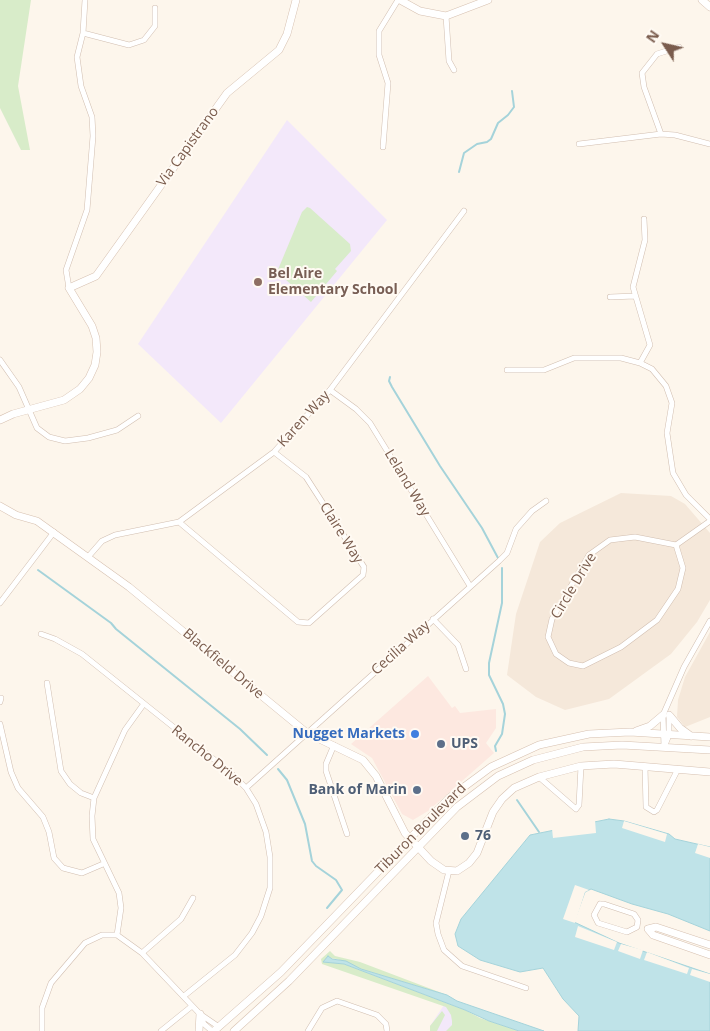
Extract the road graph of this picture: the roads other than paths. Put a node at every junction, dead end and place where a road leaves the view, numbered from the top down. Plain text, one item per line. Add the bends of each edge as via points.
1 (85, 0) edge
2 (296, 0) edge
3 (399, 0) edge
4 (488, 0) edge
5 (702, 0) edge
6 (710, 6) edge
7 (155, 8) dead end
8 (446, 16) junction
9 (83, 33) junction
10 (679, 47) dead end
11 (454, 70) dead end
12 (661, 134) junction
13 (579, 144) dead end
14 (710, 144) edge
15 (383, 147) dead end
16 (464, 211) dead end
17 (644, 219) dead end
18 (69, 288) junction
19 (634, 296) junction
20 (610, 297) dead end
21 (0, 360) edge
22 (640, 363) junction
23 (507, 370) dead end
24 (330, 390) junction
25 (28, 409) junction
26 (138, 416) dead end
27 (0, 420) edge
28 (274, 452) junction
29 (546, 501) dead end
30 (0, 506) edge
31 (710, 520) edge
32 (179, 522) junction
33 (54, 532) junction
34 (676, 545) junction
35 (88, 557) junction
36 (470, 586) junction
37 (0, 603) edge
38 (434, 619) junction
39 (710, 621) edge
40 (41, 634) dead end
41 (466, 669) dead end
42 (47, 683) dead end
43 (143, 705) junction
44 (667, 713) junction
45 (0, 724) edge
46 (630, 732) junction
47 (307, 733) junction
48 (665, 735) junction
49 (692, 736) junction
50 (710, 737) edge
51 (334, 745) junction
52 (664, 747) junction
53 (710, 750) edge
54 (581, 766) junction
55 (644, 766) junction
56 (678, 769) junction
57 (710, 772) edge
58 (539, 777) junction
59 (246, 788) junction
60 (94, 798) junction
61 (347, 834) dead end
62 (410, 838) junction
63 (418, 848) junction
64 (103, 864) junction
65 (449, 871) junction
66 (193, 898) dead end
67 (638, 926) junction
68 (648, 929) junction
69 (117, 935) junction
70 (710, 945) edge
71 (142, 953) junction
72 (710, 955) edge
73 (526, 988) dead end
74 (184, 996) junction
75 (192, 1006) junction
76 (256, 1012) junction
77 (200, 1014) junction
78 (217, 1030) edge
79 (42, 1031) edge
80 (161, 1031) edge
81 (199, 1031) edge
82 (234, 1031) edge
83 (245, 1031) edge
84 (308, 1031) edge
85 (387, 1031) edge

1 - 9 street
2 - 18 street, Via Capistrano via 284,42 278,50 227,93 96,276
3 - 8 street via 420,11
3 - 15 street via 379,31 379,55 388,84
4 - 8 street
5 - 6 street
7 - 9 street via 155,26 144,40 129,45
8 - 11 street via 450,61
9 - 18 street via 77,57 81,86 92,117 93,136 87,210 66,270
10 - 12 street via 657,54 642,73
12 - 13 street
12 - 14 street
16 - 24 street, Karen Way
17 - 19 street via 645,240 635,276
18 - 25 street via 92,326 97,352 95,365 89,378 72,396
19 - 20 street
19 - 22 street via 650,345
21 - 25 street via 19,387
22 - 23 street via 621,358 574,358 544,370
22 - 31 street via 652,369 666,386 672,403 667,433 673,473 686,494
24 - 28 street, Karen Way
24 - 36 street, Leland Way via 370,423
25 - 26 street via 37,428 49,437 66,441 117,430
25 - 27 street
28 - 32 street, Karen Way
28 - 32 street, Claire Way via 306,478 364,567 363,575 309,623 298,622
29 - 36 street, Cecilia Way via 516,529 506,553
30 - 33 street, Blackfield Drive via 38,521
31 - 34 street
32 - 35 street, Karen Way via 115,535 102,541
33 - 35 street, Blackfield Drive
33 - 37 street
34 - 34 street, Circle Drive via 635,537 610,540 588,555 552,619 548,637 556,654 568,663 582,666 620,647 657,620 678,589 683,568
35 - 47 street, Blackfield Drive via 148,602
36 - 38 street, Cecilia Way
38 - 41 street via 458,645
38 - 47 street, Cecilia Way
39 - 44 street via 684,668
40 - 43 street, Rancho Drive via 55,638 82,654
42 - 60 street via 61,771 80,793
43 - 59 street, Rancho Drive
43 - 60 street via 125,730
44 - 46 street via 650,726
44 - 48 street
44 - 49 street
45 - 64 street via 11,772 18,788 43,817 54,858 63,868 82,873
46 - 48 street, Tiburon Boulevard
46 - 62 street, Tiburon Boulevard via 564,738 509,757 459,789
47 - 51 street, Blackfield Drive
47 - 59 street, Cecilia Way
48 - 49 street, Tiburon Boulevard
48 - 52 street
49 - 50 street, Tiburon Boulevard
51 - 61 street via 326,771
51 - 62 street, Blackfield Drive via 359,757 372,770
52 - 53 street, Tiburon Boulevard
52 - 63 street, Tiburon Boulevard via 596,745 564,750 533,760 498,776 477,791
54 - 55 street
54 - 58 street
54 - 58 street via 576,809
55 - 56 street
55 - 56 street via 646,807 654,812
56 - 57 street
58 - 65 street via 514,788 502,799 472,860 460,869
59 - 74 street, Rancho Drive via 266,832 270,888 261,916 235,955
60 - 64 street via 93,839
62 - 63 street, Blackfield Drive
62 - 78 street, Tiburon Boulevard via 276,976
63 - 65 street, Blackfield Drive via 437,867
63 - 76 street, Tiburon Boulevard
64 - 69 street via 118,893 121,908
65 - 73 street via 436,924 444,950 462,966
66 - 71 street via 181,918
67 - 67 street via 634,914 604,904 598,906 594,915 598,923 625,932
67 - 68 street
68 - 70 street via 656,927
68 - 72 street via 653,935
69 - 71 street
69 - 79 street via 102,935 85,943 51,983 42,1008
71 - 74 street
74 - 75 street
75 - 77 street
75 - 80 street
76 - 82 street, Tiburon Boulevard
76 - 83 street
77 - 78 street via 203,1022
77 - 81 street
84 - 85 street via 322,1008 337,1001 377,1015 386,1024

